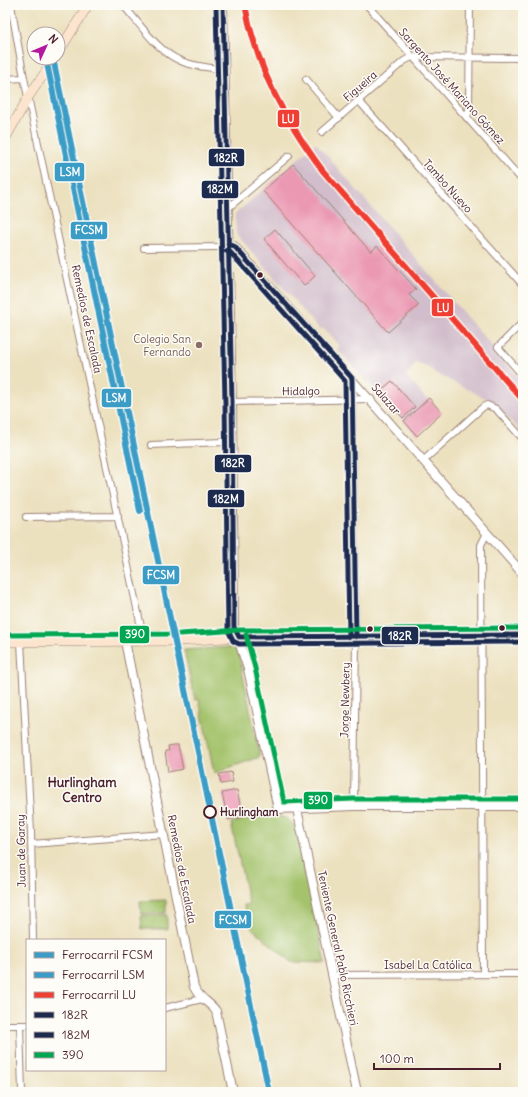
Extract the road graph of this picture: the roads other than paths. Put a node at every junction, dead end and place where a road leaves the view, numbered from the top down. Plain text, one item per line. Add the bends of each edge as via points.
1 (11, 5) edge
2 (88, 5) edge
3 (123, 5) edge
4 (223, 5) edge
5 (367, 5) edge
6 (470, 5) edge
7 (66, 40) edge
8 (412, 57) junction
9 (470, 58) junction
10 (523, 58) edge
11 (50, 66) edge
12 (224, 70) junction
13 (24, 78) junction
14 (306, 78) dead end
15 (5, 79) edge
16 (29, 96) junction
17 (358, 100) junction
18 (339, 118) junction
19 (467, 118) junction
20 (322, 132) dead end
21 (5, 139) edge
22 (289, 156) dead end
23 (523, 181) edge
24 (227, 209) junction
25 (228, 244) junction
26 (144, 248) dead end
27 (523, 285) edge
28 (523, 322) edge
29 (523, 376) edge
30 (352, 378) junction
31 (371, 399) junction
32 (353, 400) junction
33 (232, 402) junction
34 (523, 440) edge
35 (232, 444) junction
36 (151, 445) dead end
37 (424, 460) junction
38 (118, 516) junction
39 (26, 517) dead end
40 (487, 533) junction
41 (523, 574) edge
42 (523, 635) edge
43 (482, 636) junction
44 (239, 637) junction
45 (356, 637) junction
46 (125, 641) junction
47 (144, 641) junction
48 (5, 642) edge
49 (21, 642) junction
50 (354, 806) junction
51 (482, 806) junction
52 (523, 806) edge
53 (297, 809) junction
54 (165, 834) junction
55 (31, 844) junction
56 (33, 939) edge
57 (484, 974) junction
58 (523, 974) edge
59 (333, 975) junction
60 (202, 999) junction
61 (166, 1008) edge
62 (5, 1025) edge
63 (24, 1025) edge
64 (22, 1092) edge
65 (233, 1092) edge
66 (357, 1092) edge

1 - 13 street, Remedios de Escalada
2 - 7 main road
3 - 12 street via 172,57 182,62
4 - 12 street
5 - 8 street, Sargento José Mariano Gómez
6 - 9 street
8 - 9 street
8 - 17 street, Figueira
8 - 19 street, Sargento José Mariano Gómez
9 - 10 street
9 - 19 street
11 - 16 main road
12 - 24 street
13 - 15 street
13 - 16 street, Remedios de Escalada
14 - 18 street
16 - 21 main road
16 - 38 street, Remedios de Escalada
17 - 18 street, Figueira
17 - 27 street, Tambo Nuevo
18 - 20 street, Figueira
19 - 23 street, Sargento José Mariano Gómez
22 - 24 street
24 - 25 street
25 - 26 street via 219,247
25 - 30 street, Salazar via 234,246
25 - 33 street
28 - 29 street via 498,347
30 - 31 street, Salazar
30 - 32 street, Jorge Newbery
31 - 32 street, Hidalgo
31 - 37 street, Salazar
32 - 33 street, Hidalgo
32 - 45 street, Jorge Newbery
33 - 35 street
34 - 37 street via 490,405 483,407
35 - 36 street via 222,442
35 - 44 street via 234,627
37 - 40 street, Salazar
38 - 39 street
38 - 47 street, Remedios de Escalada
40 - 41 street, Salazar
40 - 43 street via 481,545
42 - 43 main road
43 - 45 main road
43 - 51 street
44 - 45 main road
44 - 47 main road
44 - 53 street via 278,809
45 - 50 street, Jorge Newbery
46 - 47 main road
46 - 49 main road
46 - 54 street, Remedios de Escalada
48 - 49 main road
49 - 55 street, Juan de Garay
50 - 51 street
50 - 53 street
51 - 52 street
51 - 57 street
53 - 59 street, Teniente General Pablo Ricchieri
54 - 55 street
54 - 60 street, Remedios de Escalada via 194,987
55 - 56 street, Juan de Garay
57 - 58 street, Isabel La Católica
57 - 59 street, Isabel La Católica
59 - 66 street, Teniente General Pablo Ricchieri
60 - 61 street
60 - 65 street, Remedios de Escalada via 216,1011
62 - 63 street
63 - 64 street

